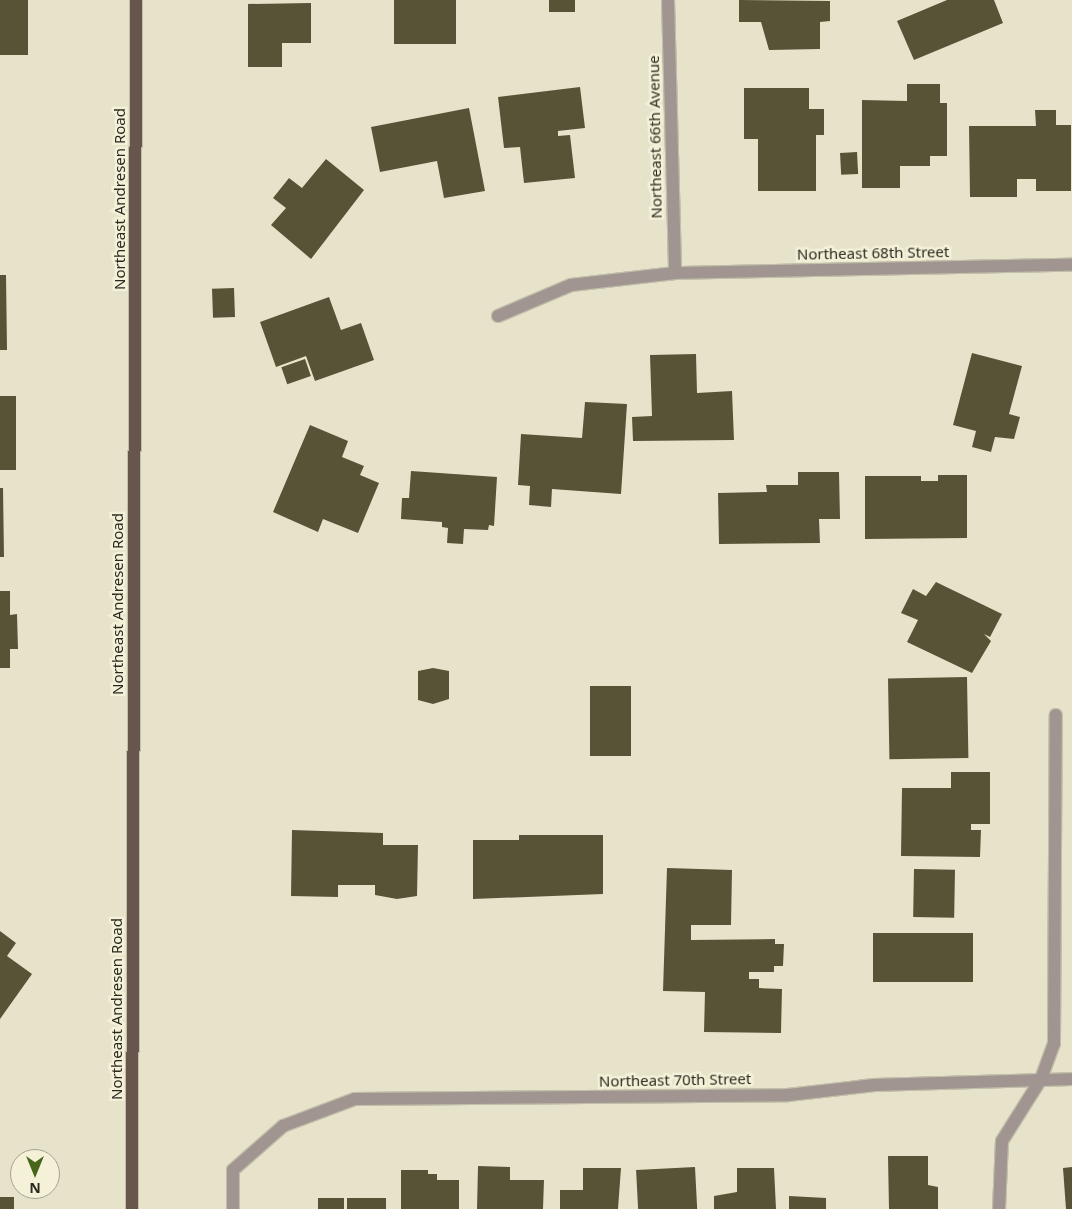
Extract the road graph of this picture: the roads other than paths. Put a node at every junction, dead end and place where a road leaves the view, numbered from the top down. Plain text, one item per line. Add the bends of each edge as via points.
1 (136, 0) edge
2 (668, 0) edge
3 (1072, 266) edge
4 (675, 273) junction
5 (498, 316) dead end
6 (1056, 715) dead end
7 (1041, 1079) junction
8 (1072, 1079) edge
9 (132, 1209) edge
10 (233, 1209) edge
11 (999, 1209) edge

1 - 9 main road, Northeast Andresen Road
2 - 4 street, Northeast 66th Avenue
3 - 4 street, Northeast 68th Street
4 - 5 street, Northeast 68th Street via 571,285
6 - 7 street via 1054,1044
7 - 8 street, Northeast 70th Street
7 - 10 street, Northeast 70th Street via 874,1085 788,1095 355,1099 283,1126 234,1170
7 - 11 street via 1002,1142

